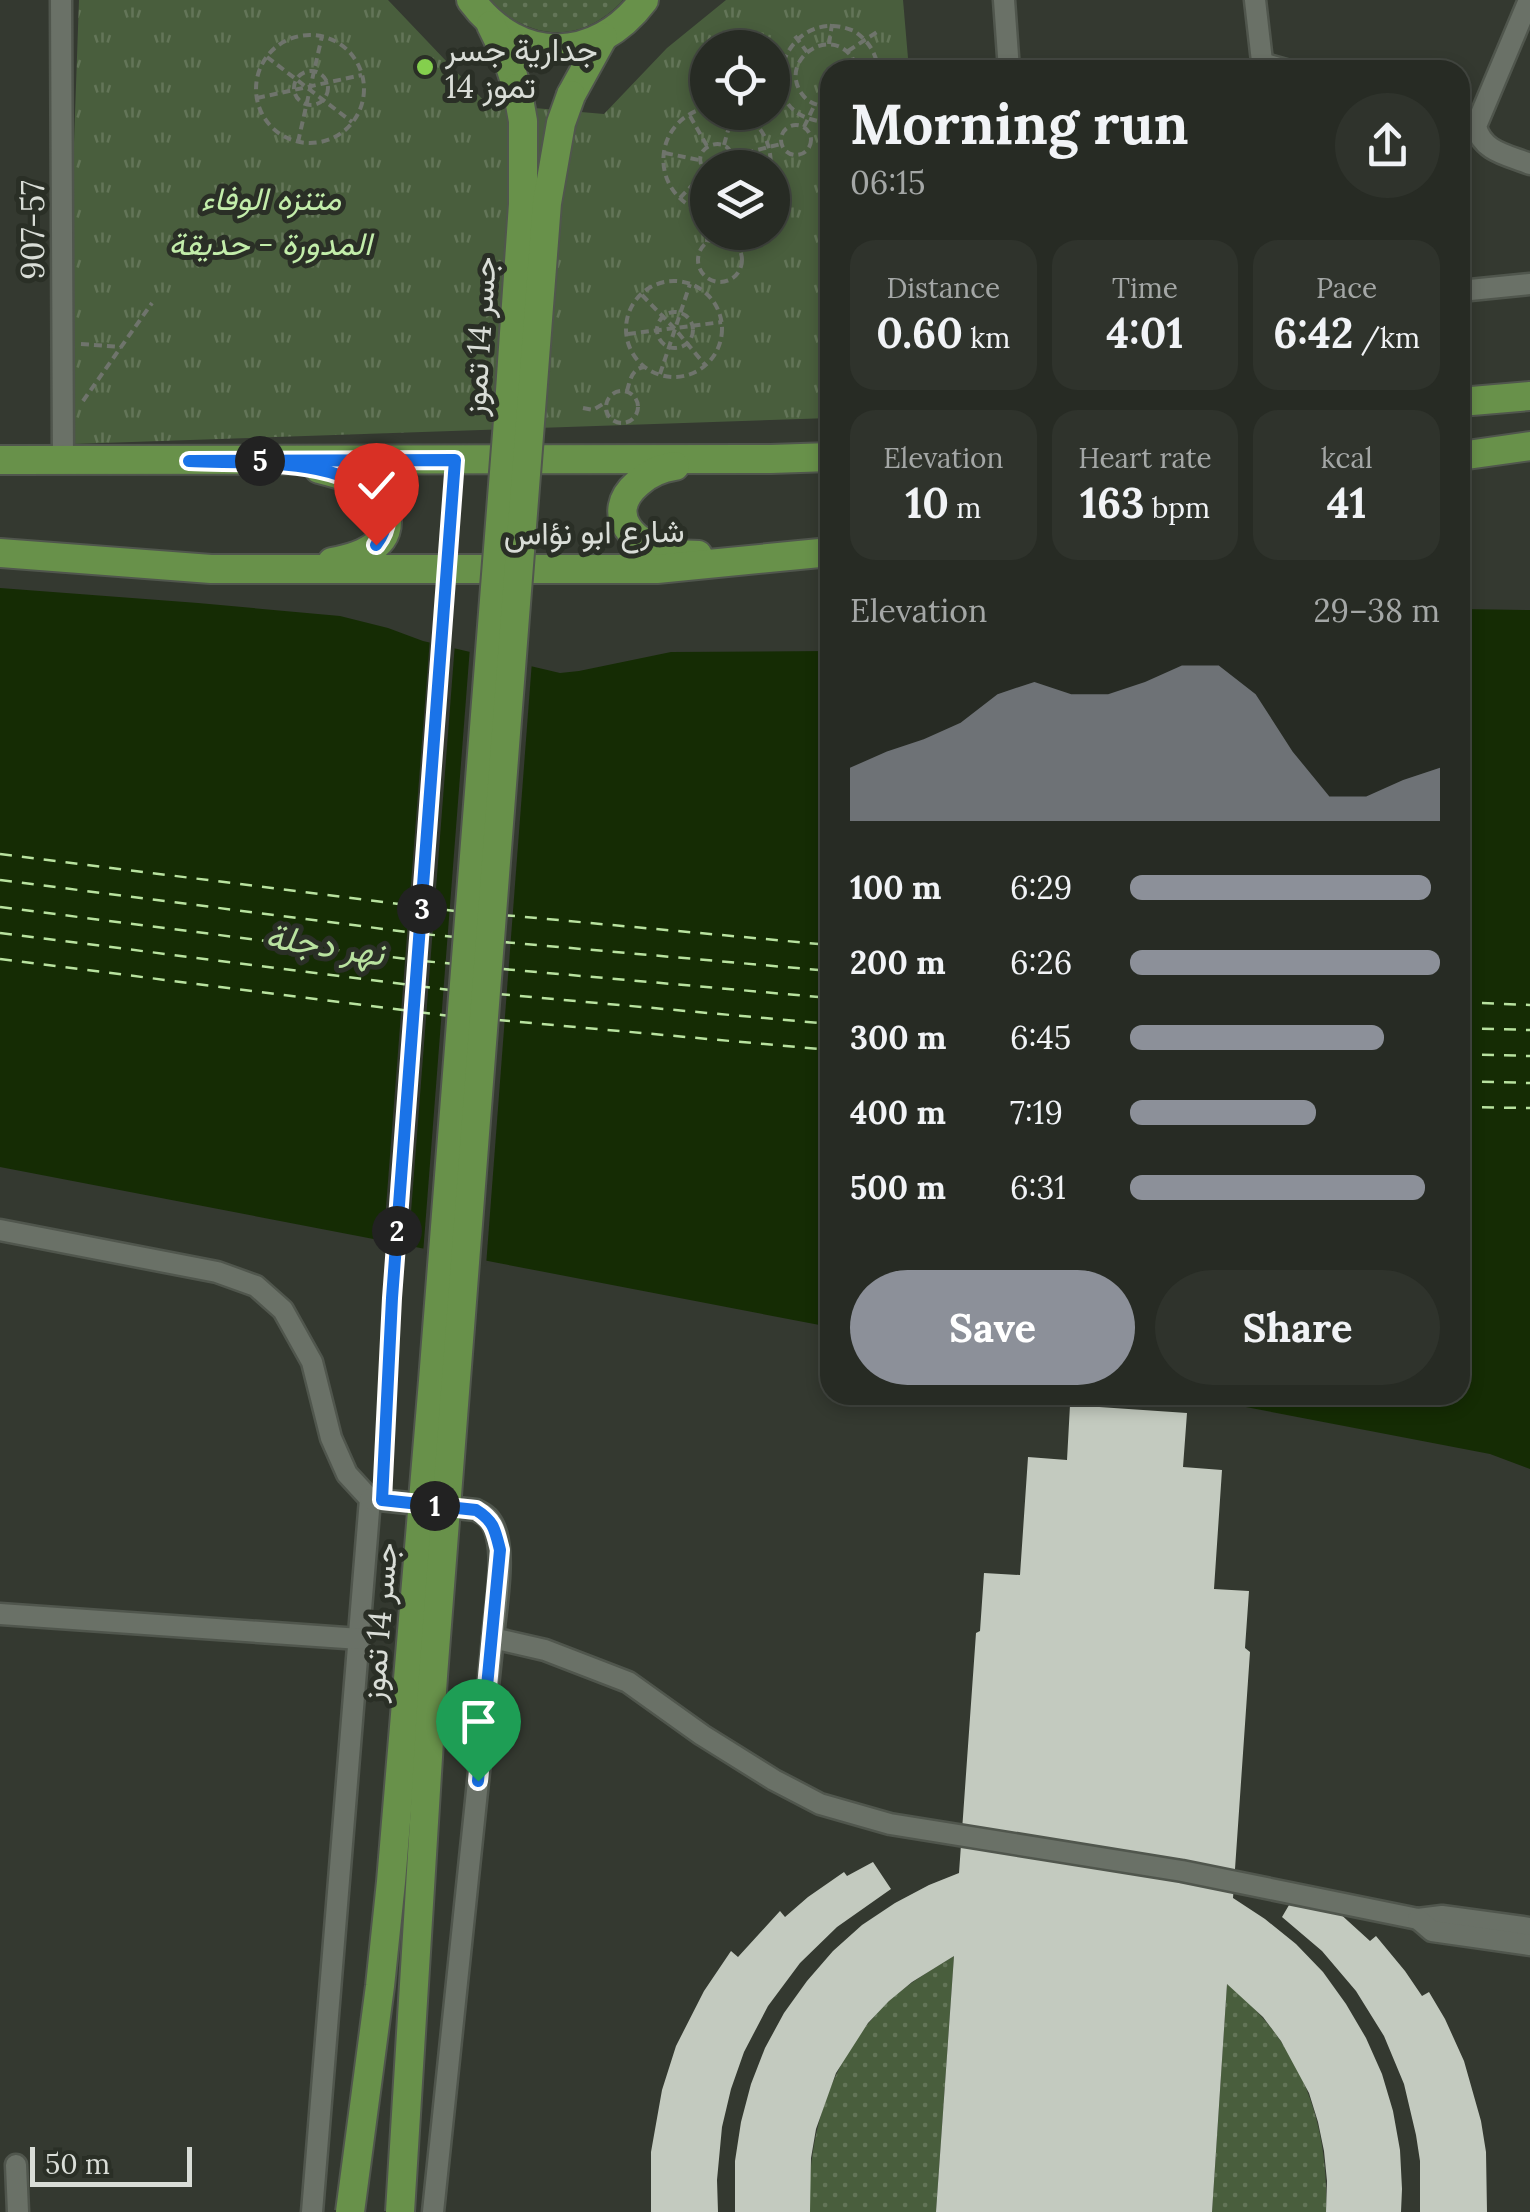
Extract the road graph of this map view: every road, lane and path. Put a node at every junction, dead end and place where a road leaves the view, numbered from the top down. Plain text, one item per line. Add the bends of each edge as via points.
1 (61, 0) edge
2 (471, 0) edge
3 (1004, 0) edge
4 (1255, 0) edge
5 (1529, 0) edge
6 (644, 1) edge
7 (491, 23) junction
8 (832, 24) junction
9 (878, 32) dead end
10 (322, 36) junction
11 (795, 36) junction
12 (603, 37) junction
13 (865, 40) junction
14 (790, 44) edge
15 (829, 44) junction
16 (847, 51) junction
17 (806, 52) junction
18 (266, 56) junction
19 (855, 60) edge
20 (875, 60) edge
21 (1008, 60) edge
22 (1262, 60) edge
23 (790, 69) edge
24 (796, 70) junction
25 (314, 71) junction
26 (362, 75) junction
27 (296, 78) junction
28 (327, 83) junction
29 (310, 88) junction
30 (294, 90) junction
31 (256, 98) junction
32 (322, 100) junction
33 (790, 103) edge
34 (306, 104) junction
35 (816, 104) junction
36 (820, 105) edge
37 (689, 114) joint
38 (809, 118) junction
39 (820, 120) edge
40 (352, 122) junction
41 (804, 127) junction
42 (729, 130) edge
43 (761, 130) edge
44 (298, 142) junction
45 (782, 144) junction
46 (724, 145) junction
47 (707, 146) junction
48 (769, 146) junction
49 (704, 150) edge
50 (728, 150) edge
51 (754, 150) edge
52 (769, 150) edge
53 (663, 152) junction
54 (690, 158) edge
55 (1530, 164) edge
56 (690, 189) edge
57 (679, 199) junction
58 (690, 207) edge
59 (701, 250) edge
60 (740, 250) edge
61 (711, 280) junction
62 (690, 284) junction
63 (1530, 284) edge
64 (699, 288) junction
65 (1470, 290) edge
66 (641, 294) junction
67 (152, 303) dead end
68 (680, 312) junction
69 (662, 316) junction
70 (722, 322) junction
71 (693, 326) junction
72 (675, 329) junction
73 (656, 330) junction
74 (626, 334) junction
75 (63, 343) junction
76 (686, 344) junction
77 (121, 347) junction
78 (669, 347) junction
79 (706, 366) junction
80 (644, 367) junction
81 (660, 375) junction
82 (626, 391) junction
83 (1530, 396) edge
84 (1470, 401) edge
85 (606, 402) junction
86 (583, 408) dead end
87 (63, 428) junction
88 (1530, 446) edge
89 (1470, 455) edge
90 (820, 457) edge
91 (771, 459) junction
92 (0, 460) edge
93 (455, 460) junction
94 (63, 461) junction
95 (189, 461) junction
96 (820, 552) edge
97 (0, 553) edge
98 (820, 553) edge
99 (211, 569) junction
100 (0, 1230) edge
101 (376, 1500) junction
102 (0, 1614) edge
103 (492, 1638) junction
104 (360, 1639) junction
105 (1418, 1919) junction
106 (1530, 1928) edge
107 (1530, 1946) edge
108 (16, 2165) dead end
109 (18, 2212) edge
110 (312, 2212) edge
111 (350, 2212) edge
112 (400, 2212) edge
113 (433, 2212) edge

1 - 75 street, 907-57
2 - 7 main road
3 - 21 street
4 - 22 street
5 - 55 street via 1476,126 1489,148
6 - 12 main road
7 - 12 main road via 520,42 553,49
7 - 111 main road, جسر 14 تموز, bridge via 523,121 523,204 410,1674 386,1935
8 - 11 path
8 - 13 path
8 - 15 path
9 - 13 path
10 - 18 path via 290,39
10 - 25 path
10 - 26 path via 343,46
11 - 14 path
11 - 17 path
12 - 112 main road, جسر 14 تموز, bridge via 561,123 547,203 432,1676
13 - 16 path
13 - 20 path
15 - 16 path
15 - 17 path
16 - 19 path
17 - 24 path
18 - 27 path
18 - 31 path
23 - 24 path
24 - 35 path via 798,87
25 - 27 path
25 - 28 path
25 - 29 path
26 - 28 path
26 - 40 path via 362,104
27 - 29 path
27 - 30 path
28 - 29 path
28 - 32 path
29 - 30 path
29 - 32 path
29 - 34 path
30 - 31 path
30 - 34 path
31 - 44 path via 266,121
32 - 34 path
32 - 40 path
33 - 38 path
34 - 44 path
35 - 36 path
35 - 38 path
37 - 47 path
37 - 53 path via 676,124
38 - 39 path
38 - 41 path
40 - 44 path via 328,140
41 - 45 path via 786,130
41 - 45 path via 811,139 806,152 792,154
42 - 46 path
43 - 48 path
45 - 48 path
46 - 47 path
46 - 50 path
47 - 49 path
48 - 51 path
48 - 52 path
53 - 54 path
53 - 57 path
56 - 57 path
57 - 58 path
59 - 61 path via 698,262
60 - 61 path via 742,268 732,279
61 - 64 path
62 - 64 path
62 - 66 path via 664,282
62 - 68 path
63 - 65 street
64 - 70 path
66 - 69 path
66 - 74 path
67 - 77 path
68 - 69 path
68 - 71 path
68 - 72 path
69 - 72 path
69 - 73 path
70 - 71 path
70 - 79 path via 722,338
71 - 72 path
71 - 76 path
72 - 73 path
72 - 76 path
72 - 78 path
73 - 74 path
73 - 78 path
74 - 80 path
75 - 77 path
75 - 87 street, 907-57
76 - 78 path
76 - 79 path
77 - 87 path
78 - 81 path
79 - 81 path via 676,378
80 - 81 path
80 - 82 path
82 - 85 path
82 - 85 path via 639,403 631,421 615,422
83 - 84 main road
85 - 86 path
87 - 94 street, 907-57
88 - 89 main road
90 - 91 main road
91 - 93 main road
91 - 96 main road via 664,468 625,496 626,528 671,554
92 - 94 main road
93 - 95 main road
93 - 101 lane, bridge
94 - 95 main road
95 - 99 main road via 309,467 346,476 370,490 387,519 376,545 352,558
97 - 99 main road, شارع ابو نؤاس
98 - 99 main road, شارع ابو نؤاس via 658,570
100 - 101 street via 217,1272 256,1286 283,1310 312,1362 347,1474
101 - 103 street via 476,1510 488,1517 500,1550
101 - 104 street
102 - 104 street
103 - 105 street via 628,1682 702,1735 820,1804 890,1824 1182,1871
103 - 113 street
104 - 110 street
105 - 106 street
105 - 107 street via 1432,1931
108 - 109 street

